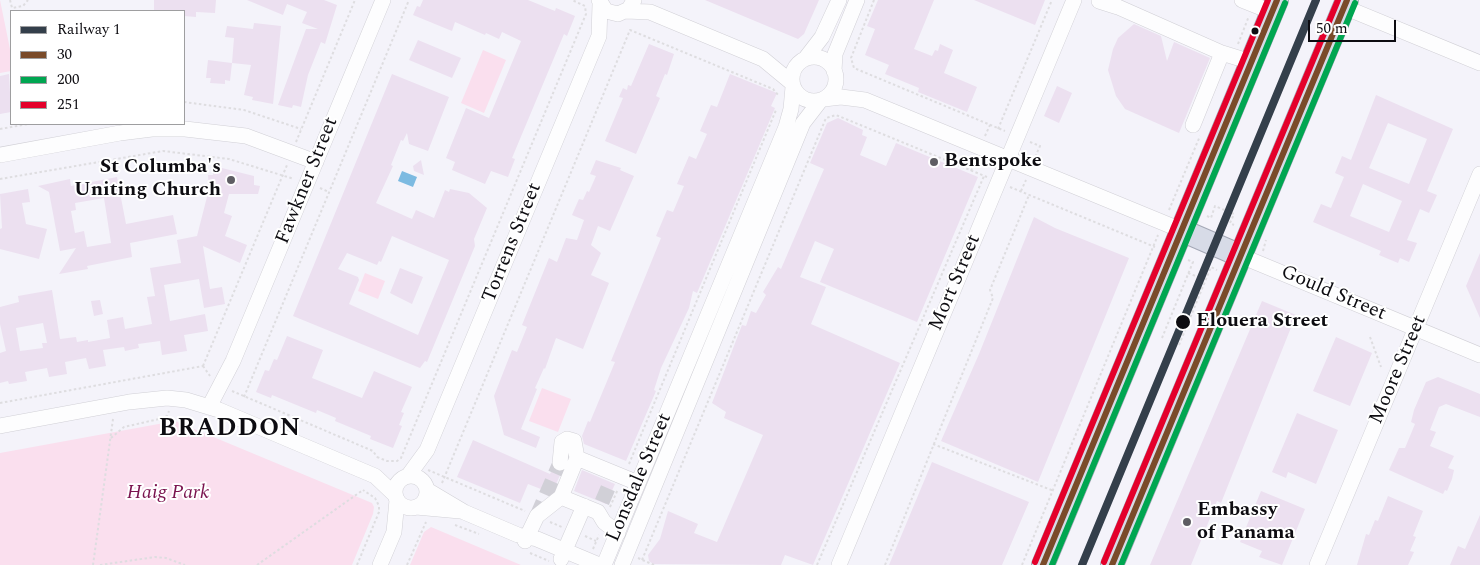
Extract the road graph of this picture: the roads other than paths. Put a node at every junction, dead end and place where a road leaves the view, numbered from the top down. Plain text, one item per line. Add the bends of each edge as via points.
1 (383, 0) edge
2 (638, 0) edge
3 (839, 0) edge
4 (857, 0) edge
5 (1074, 0) edge
6 (1242, 0) edge
7 (1098, 1) edge
8 (599, 2) edge
9 (1346, 3) edge
10 (1274, 4) edge
11 (627, 8) edge
12 (650, 12) junction
13 (599, 36) junction
14 (1222, 53) junction
15 (763, 59) junction
16 (804, 59) junction
17 (1252, 62) junction
18 (1480, 63) edge
19 (835, 73) junction
20 (792, 85) junction
21 (822, 100) junction
22 (865, 100) junction
23 (1194, 125) dead end
24 (0, 154) edge
25 (1008, 159) junction
26 (316, 162) junction
27 (1480, 174) edge
28 (767, 191) junction
29 (1181, 230) junction
30 (1241, 256) junction
31 (1416, 329) junction
32 (1480, 356) edge
33 (684, 394) junction
34 (214, 409) junction
35 (0, 426) edge
36 (427, 450) junction
37 (577, 458) junction
38 (560, 463) tunnel mouth
39 (375, 476) junction
40 (406, 477) junction
41 (638, 484) junction
42 (425, 486) junction
43 (396, 497) junction
44 (561, 497) junction
45 (415, 507) junction
46 (597, 510) junction
47 (464, 512) junction
48 (394, 532) junction
49 (618, 533) junction
50 (523, 538) junction
51 (563, 555) junction
52 (588, 564) edge
53 (380, 565) edge
54 (604, 565) edge
55 (622, 565) edge
56 (839, 565) edge
57 (1043, 565) edge
58 (1112, 565) edge
59 (1317, 565) edge

1 - 26 street, Fawkner Street
2 - 12 street
3 - 16 street via 822,38
4 - 19 street via 835,54
5 - 25 street, Mort Street
6 - 10 street
7 - 14 street
8 - 11 street via 609,13
8 - 13 street, Torrens Street
9 - 18 street
9 - 30 highway
10 - 17 highway
11 - 12 street
11 - 13 street, Torrens Street
12 - 15 street
13 - 36 street, Torrens Street
14 - 17 street
14 - 23 street
15 - 16 street
15 - 20 street
16 - 19 street via 823,59
16 - 20 street via 793,70
17 - 29 highway
19 - 21 street via 834,88
19 - 22 street
20 - 21 street via 801,98 812,102
20 - 28 street, Lonsdale Street via 790,117
21 - 22 street via 841,97
21 - 28 street, Lonsdale Street via 803,123
22 - 25 street
24 - 26 street via 120,133 186,129 246,136
25 - 29 street
25 - 56 street, Mort Street
26 - 34 street, Fawkner Street via 233,361 230,380
27 - 31 street, Moore Street
28 - 33 street, Lonsdale Street
29 - 30 highway
29 - 57 highway
30 - 31 street, Gould Street
30 - 58 highway
31 - 32 street, Gould Street
31 - 59 street, Moore Street
33 - 41 street, Lonsdale Street
33 - 55 street, Lonsdale Street
34 - 35 street via 169,398
34 - 39 street
36 - 40 street, Torrens Street
36 - 42 street, Torrens Street
37 - 38 street via 574,441 567,439 560,447
37 - 41 street
37 - 44 street
39 - 40 street
39 - 43 street
40 - 42 street via 417,477
40 - 43 street via 397,483
41 - 49 street, Lonsdale Street
42 - 45 street via 424,501
42 - 47 street
43 - 45 street via 404,507
43 - 48 street
44 - 46 street
44 - 50 street via 537,516
45 - 47 street
45 - 48 street
46 - 49 street
46 - 51 street
47 - 50 street
48 - 53 street
49 - 54 street, Lonsdale Street
50 - 51 street
51 - 52 street

